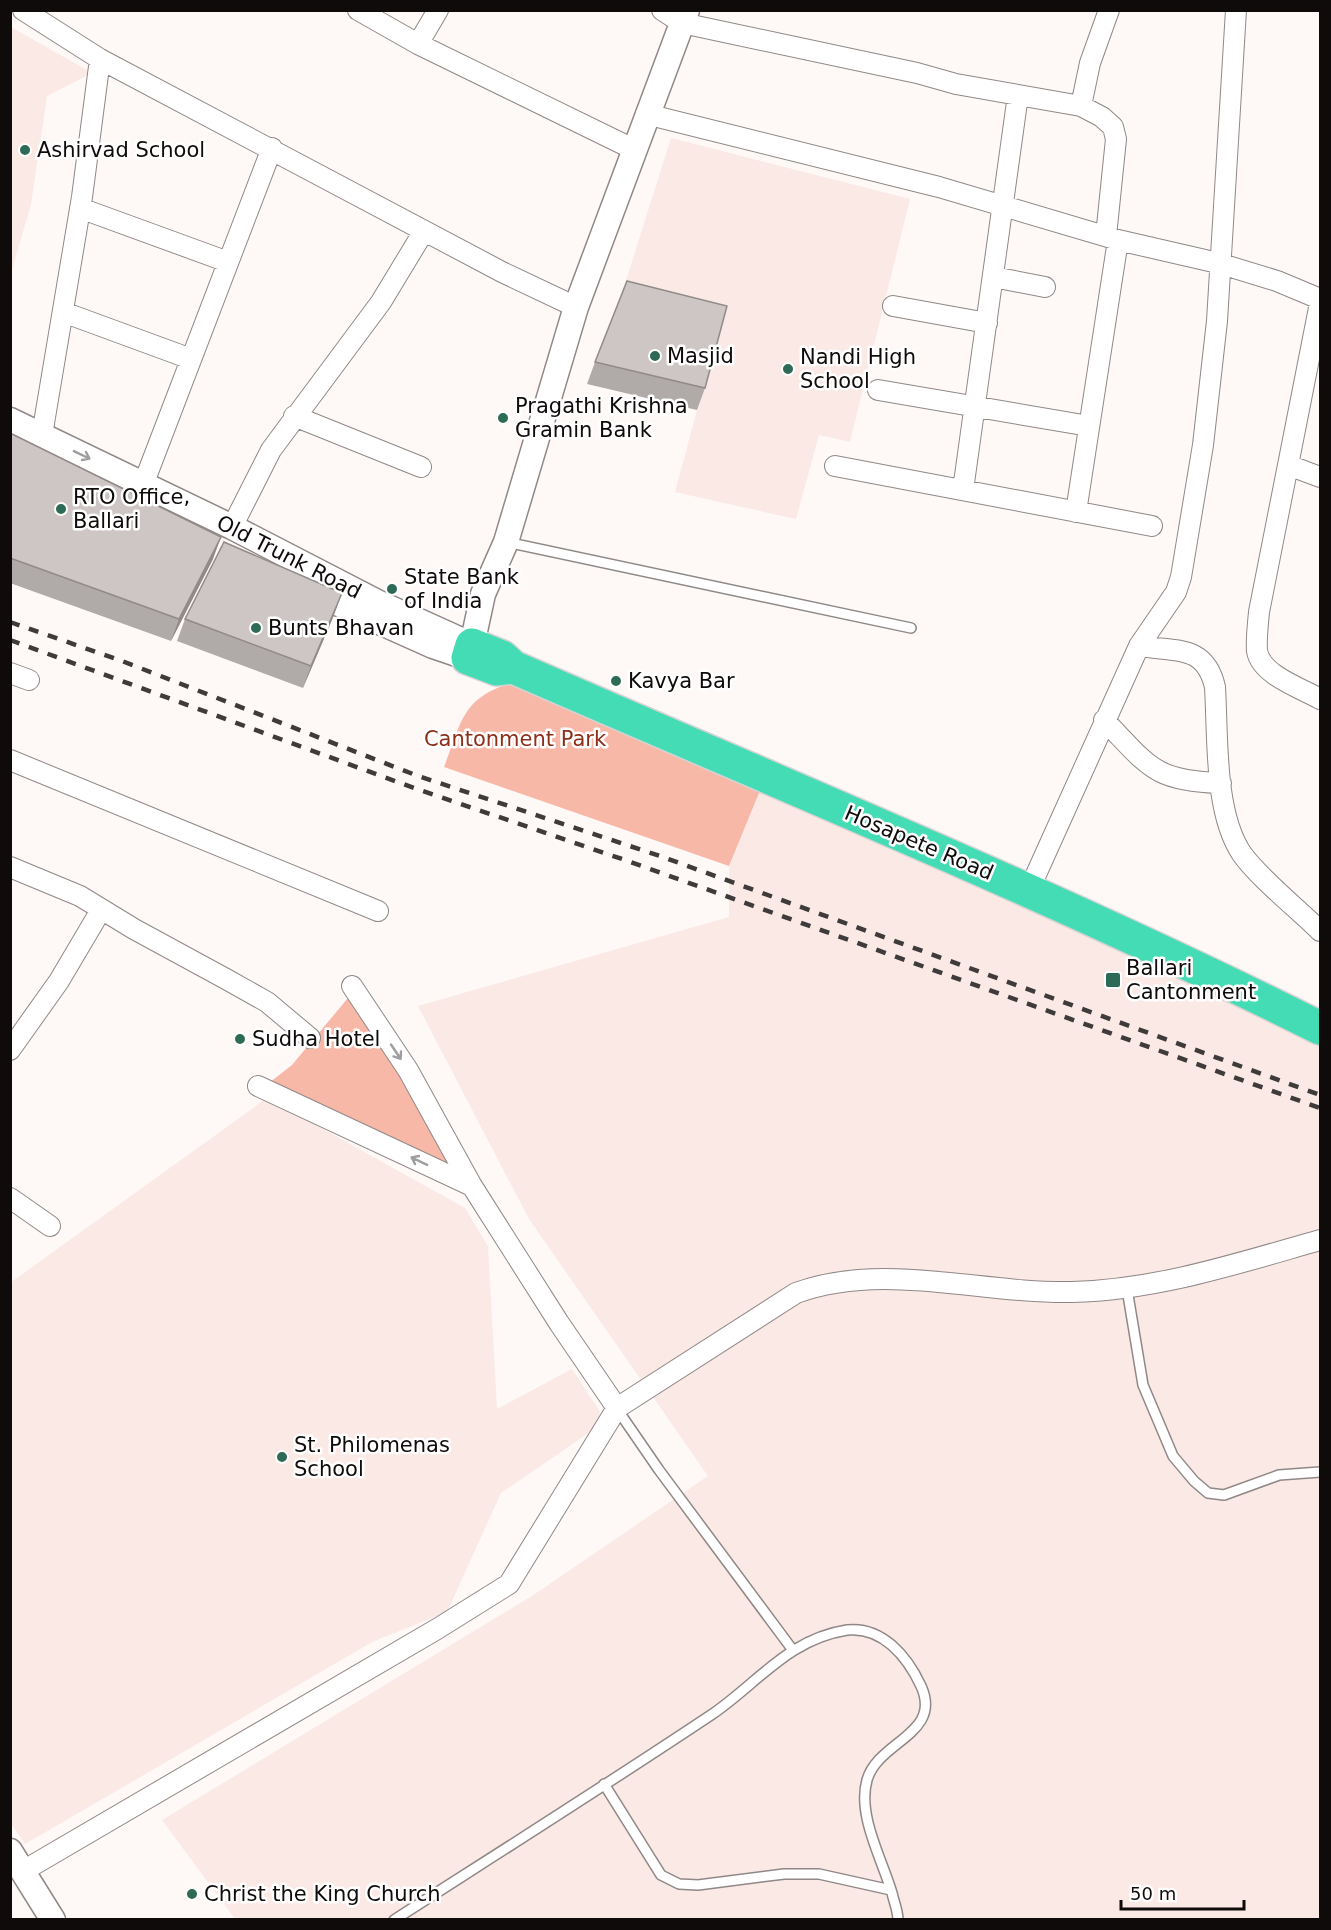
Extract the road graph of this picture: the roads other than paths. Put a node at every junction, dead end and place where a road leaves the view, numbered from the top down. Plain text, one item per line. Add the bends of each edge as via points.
1 (23, 10) edge
2 (53, 10) edge
3 (358, 10) edge
4 (438, 10) edge
5 (1109, 10) edge
6 (1236, 10) edge
7 (677, 15) edge
8 (64, 36) junction
9 (418, 44) junction
10 (100, 59) junction
11 (1018, 95) junction
12 (1081, 106) junction
13 (646, 114) junction
14 (272, 148) junction
15 (633, 149) junction
16 (1003, 204) junction
17 (80, 208) junction
18 (424, 231) junction
19 (1112, 238) junction
20 (228, 262) junction
21 (1218, 263) junction
22 (993, 277) junction
23 (1045, 288) dead end
24 (1320, 301) edge
25 (893, 306) dead end
26 (576, 307) junction
27 (63, 312) junction
28 (987, 324) junction
29 (191, 359) junction
30 (878, 390) dead end
31 (975, 407) junction
32 (294, 416) junction
33 (10, 420) edge
34 (1089, 426) junction
35 (42, 435) junction
36 (1288, 465) junction
37 (836, 466) dead end
38 (421, 467) dead end
39 (1320, 477) edge
40 (143, 485) junction
41 (963, 490) junction
42 (1077, 512) junction
43 (1152, 526) dead end
44 (232, 527) junction
45 (506, 542) junction
46 (242, 558) edge
47 (911, 628) dead end
48 (1139, 646) junction
49 (470, 652) junction
50 (1320, 699) edge
51 (1104, 720) junction
52 (10, 760) edge
53 (1221, 783) junction
54 (10, 867) edge
55 (1029, 890) junction
56 (101, 910) junction
57 (378, 911) dead end
58 (1320, 931) edge
59 (352, 986) dead end
60 (1320, 1028) edge
61 (310, 1038) dead end
62 (12, 1045) edge
63 (258, 1086) dead end
64 (472, 1186) junction
65 (10, 1198) edge
66 (50, 1226) dead end
67 (1320, 1240) edge
68 (1127, 1289) junction
69 (617, 1408) junction
70 (1320, 1472) edge
71 (792, 1649) junction
72 (604, 1784) junction
73 (10, 1851) edge
74 (23, 1871) junction
75 (891, 1890) junction
76 (53, 1920) edge
77 (394, 1920) edge
78 (898, 1920) edge

1 - 8 street
2 - 8 street
3 - 9 street
4 - 9 street
5 - 12 street via 1090,63
6 - 21 street
7 - 11 street
7 - 13 street
8 - 10 street
9 - 15 street
10 - 14 street
10 - 17 street
11 - 12 street
11 - 16 street
12 - 19 street via 1113,127 1116,139
13 - 15 street
13 - 16 street
14 - 18 street
14 - 20 street
15 - 26 street
16 - 19 street
16 - 22 street
17 - 20 street
17 - 27 street
18 - 26 street
18 - 32 street via 407,264 363,328
19 - 21 street
19 - 34 street
20 - 29 street
21 - 24 street via 1277,280
21 - 48 street via 1217,321 1203,445 1180,577 1176,591
22 - 23 street
22 - 28 street
24 - 36 street
25 - 28 street
26 - 45 street
27 - 29 street
27 - 35 street
28 - 31 street
29 - 40 street
30 - 31 street
31 - 34 street
31 - 41 street
32 - 38 street
32 - 44 street via 271,450
33 - 35 street, Old Trunk Road
34 - 42 street
35 -> 40 street, Old Trunk Road
36 - 39 street
36 - 50 street via 1259,612 1257,651 1268,670
37 - 41 street
40 - 44 street, Old Trunk Road
41 - 42 street
42 - 43 street
44 - 49 street, Old Trunk Road
45 - 47 lane
45 - 49 street via 483,594
46 - 49 street, Old Trunk Road via 349,609
48 - 51 street
48 - 53 street via 1193,654 1204,660 1211,671
49 - 55 highway, Hosapete Road via 498,669 513,667
51 - 53 street via 1150,767 1166,776
51 - 55 street
52 - 57 street
53 - 58 street via 1229,830 1242,855
54 - 56 street via 80,896
55 - 60 highway, Hosapete Road
56 - 61 street via 267,1002
56 - 62 street via 59,981
59 -> 64 street via 408,1070
64 -> 63 street
64 - 69 street
65 - 66 street
67 - 68 street
68 - 69 street via 1014,1290 881,1278 823,1283 796,1293
68 - 70 lane via 1143,1385 1173,1456 1194,1481 1208,1493 1224,1495 1279,1475
69 - 71 lane
69 - 74 street via 509,1584
71 - 72 lane via 714,1713
71 - 75 lane via 814,1637 868,1630 883,1636 921,1686 926,1703 923,1720 878,1760 864,1792 868,1820
72 - 75 lane via 661,1875 679,1884 819,1874
72 - 77 lane
73 - 74 street
74 - 76 street
75 - 78 lane

